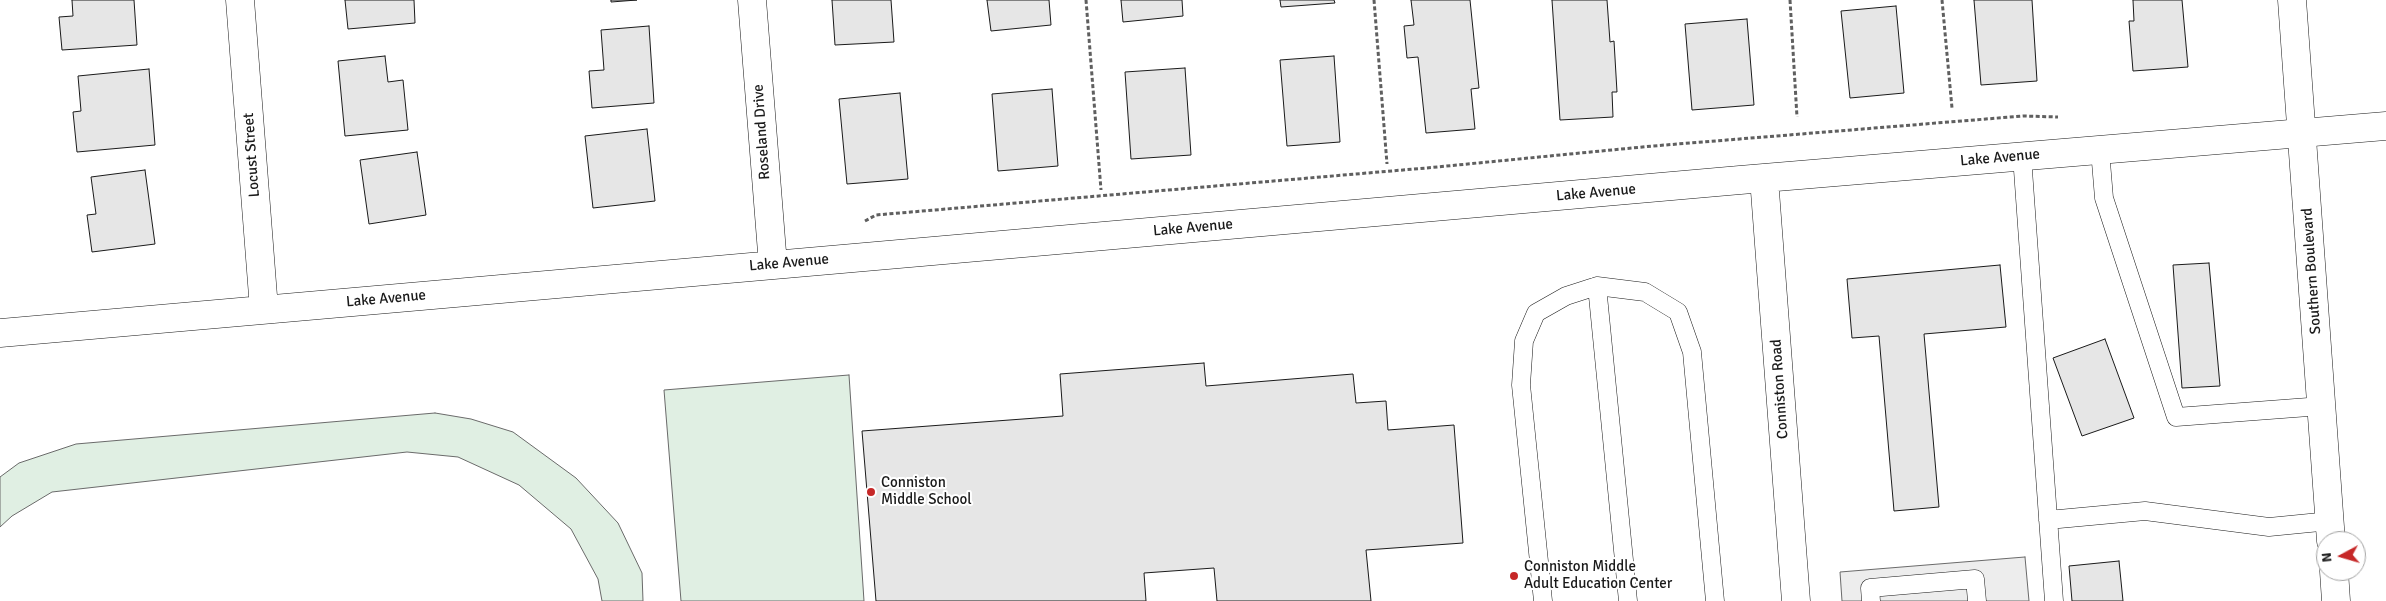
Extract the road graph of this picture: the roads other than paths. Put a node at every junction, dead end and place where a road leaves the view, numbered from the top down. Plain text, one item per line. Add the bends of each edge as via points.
1 (240, 0) edge
2 (752, 0) edge
3 (2292, 0) edge
4 (2386, 126) edge
5 (2301, 132) junction
6 (2100, 150) junction
7 (2022, 156) junction
8 (1764, 178) junction
9 (772, 265) junction
10 (1597, 286) junction
11 (264, 309) junction
12 (0, 333) edge
13 (2322, 406) junction
14 (2048, 520) junction
15 (2331, 531) edge
16 (2335, 581) edge
17 (1543, 601) edge
18 (1628, 601) edge
19 (1715, 601) edge
20 (1796, 601) edge
21 (1871, 601) edge
22 (1977, 601) edge
23 (2054, 601) edge
24 (2336, 601) edge

1 - 11 street, Locust Street
2 - 9 street, Roseland Drive
3 - 5 street, Southern Boulevard
4 - 5 street, Lake Avenue
5 - 6 street, Lake Avenue
5 - 13 street, Southern Boulevard
6 - 7 street, Lake Avenue
6 - 13 lane via 2104,198 2176,417
7 - 8 street, Lake Avenue
7 - 14 lane
8 - 9 street, Lake Avenue
8 - 20 street, Conniston Road
9 - 11 street, Lake Avenue
10 - 17 lane via 1566,296 1536,312 1524,340 1521,386
10 - 18 lane
10 - 19 lane via 1645,292 1678,312 1692,352
11 - 12 street, Lake Avenue
13 - 15 street, Southern Boulevard
14 - 15 lane via 2145,511
14 - 23 lane
16 - 24 street
21 - 22 lane via 1870,588 1975,579

